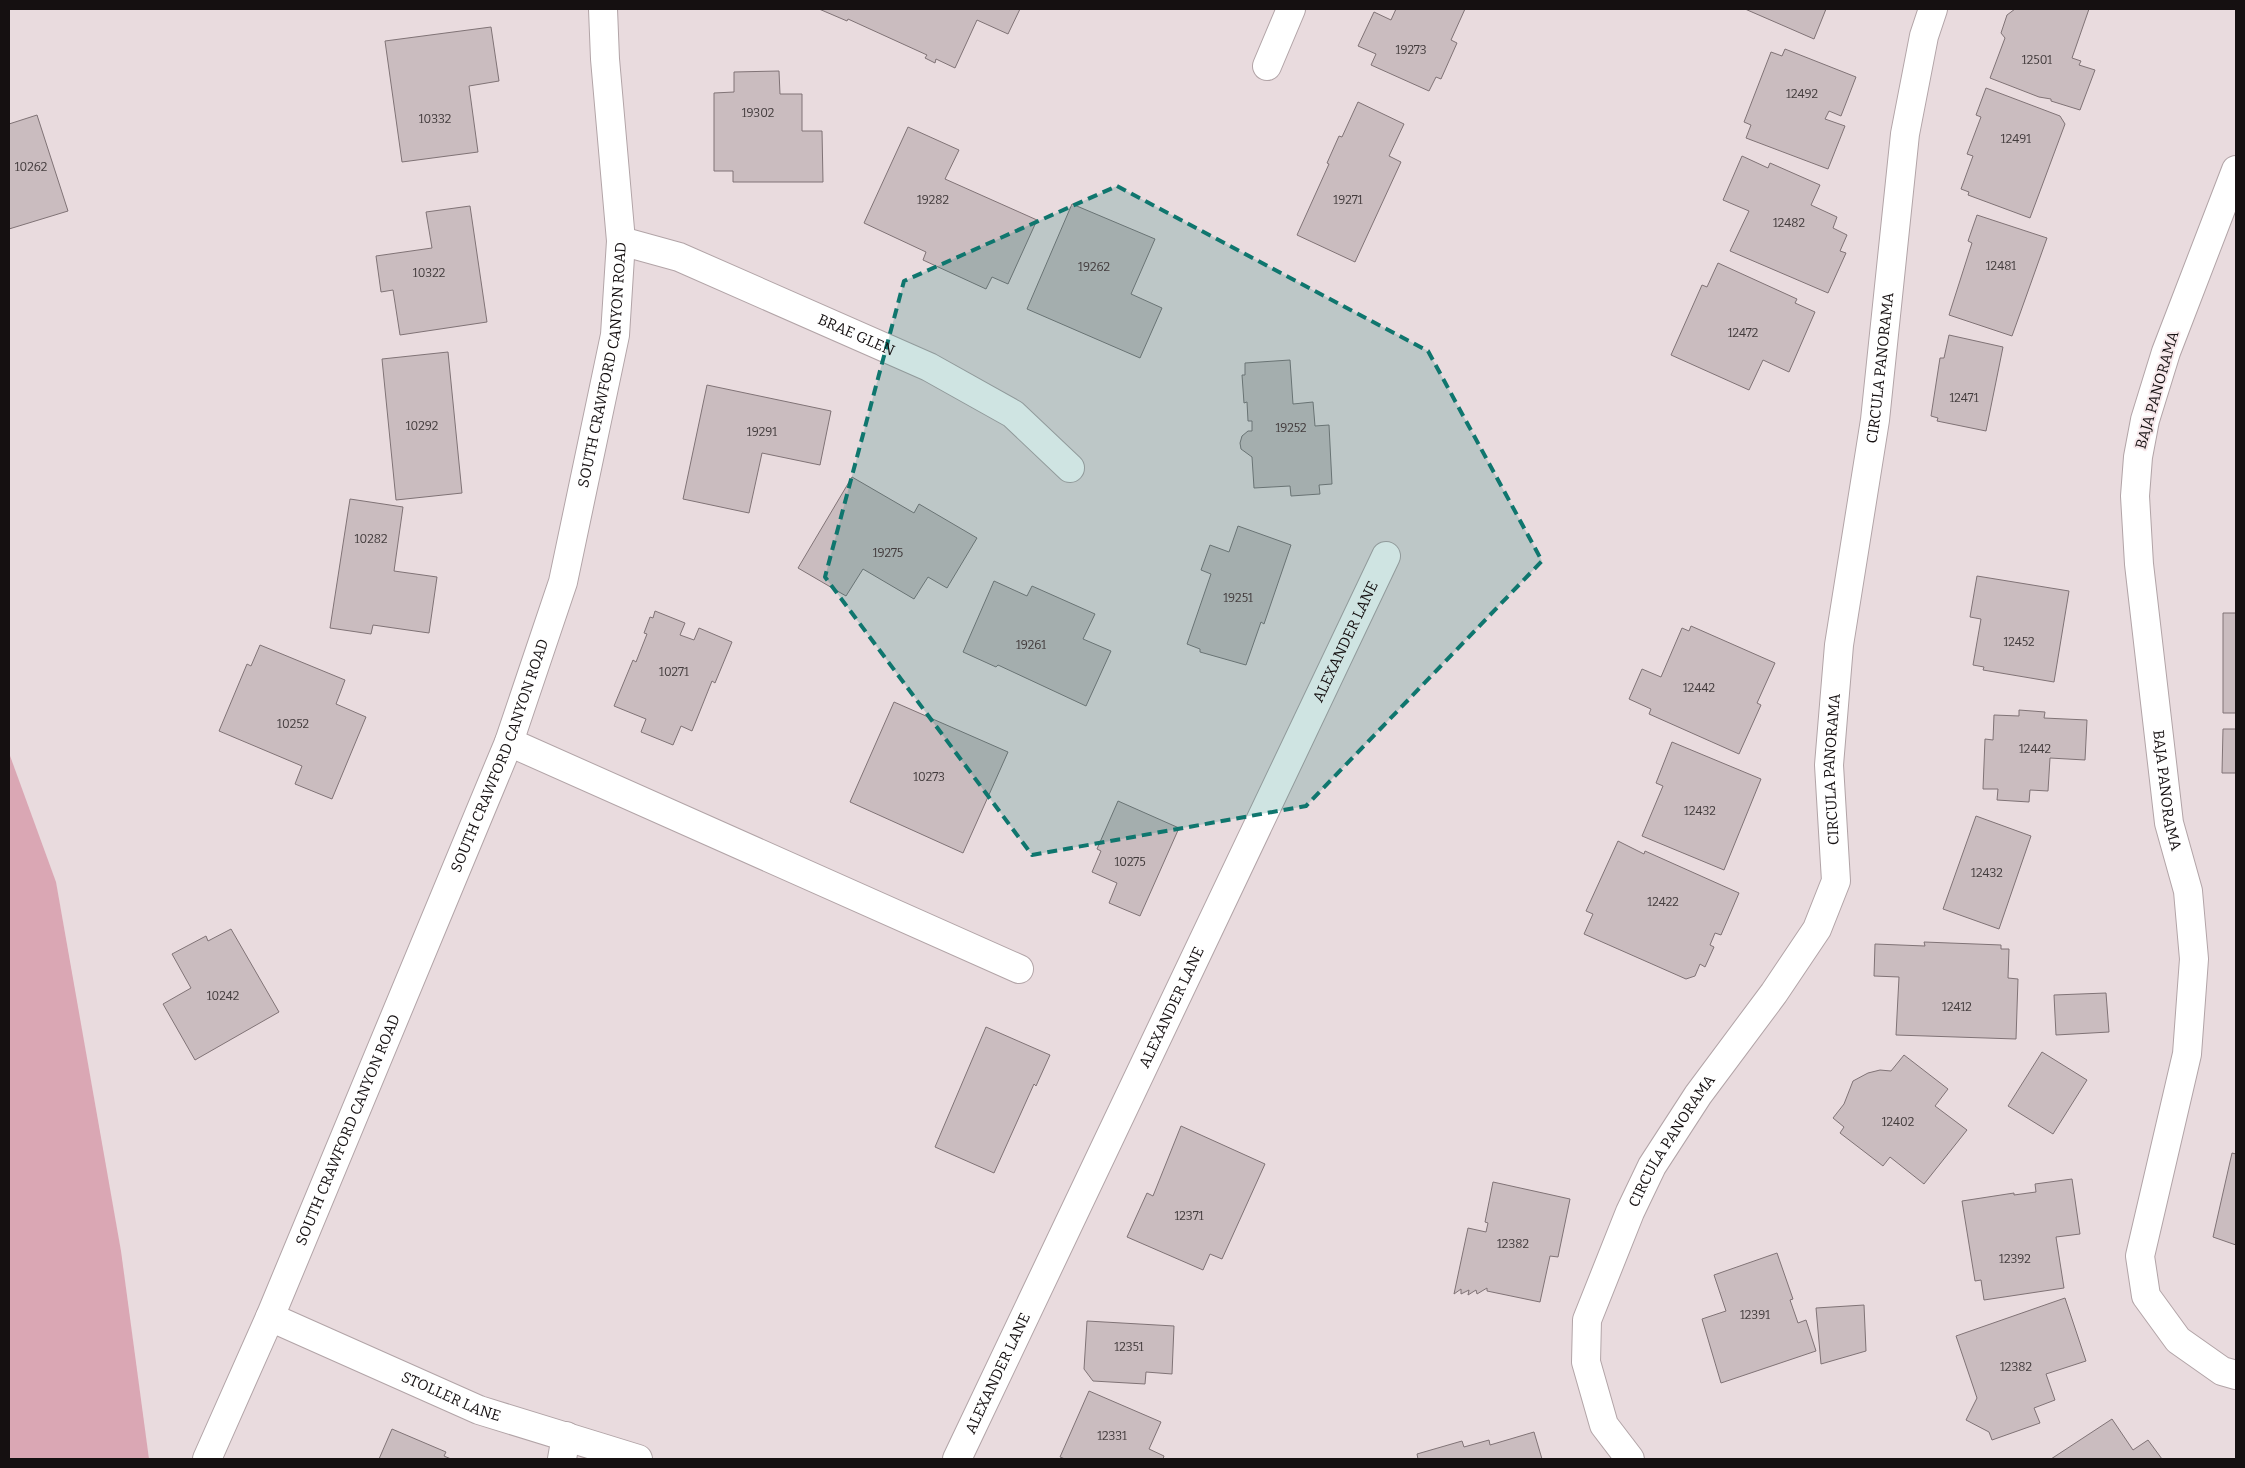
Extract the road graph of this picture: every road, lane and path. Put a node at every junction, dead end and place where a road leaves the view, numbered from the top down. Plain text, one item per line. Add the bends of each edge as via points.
1 (603, 9) edge
2 (1291, 9) edge
3 (1933, 9) edge
4 (1267, 66) dead end
5 (2236, 170) edge
6 (621, 241) junction
7 (1070, 468) dead end
8 (1386, 556) dead end
9 (509, 742) junction
10 (1019, 969) dead end
11 (270, 1317) junction
12 (2236, 1375) edge
13 (564, 1448) edge
14 (207, 1459) edge
15 (638, 1459) edge
16 (957, 1459) edge
17 (1630, 1459) edge

1 - 6 street, SOUTH CRAWFORD CANYON ROAD
2 - 4 street
3 - 17 street, CIRCULA PANORAMA via 1924,36 1905,134 1875,420 1839,644 1829,765 1836,881 1817,930 1698,1095 1652,1166 1587,1320 1586,1362 1604,1425
5 - 12 street, BAJA PANORAMA via 2166,352 2145,420 2135,496 2139,564 2169,823 2188,892 2194,959 2187,1054 2140,1256 2146,1296 2178,1340 2222,1371
6 - 7 street, BRAE GLEN via 679,257 929,367 1013,414
6 - 9 street, SOUTH CRAWFORD CANYON ROAD via 615,335 563,582
8 - 16 street, ALEXANDER LANE
9 - 10 street
9 - 11 street, SOUTH CRAWFORD CANYON ROAD
11 - 13 street, STOLLER LANE
11 - 14 street, SOUTH CRAWFORD CANYON ROAD
13 - 15 street, STOLLER LANE

